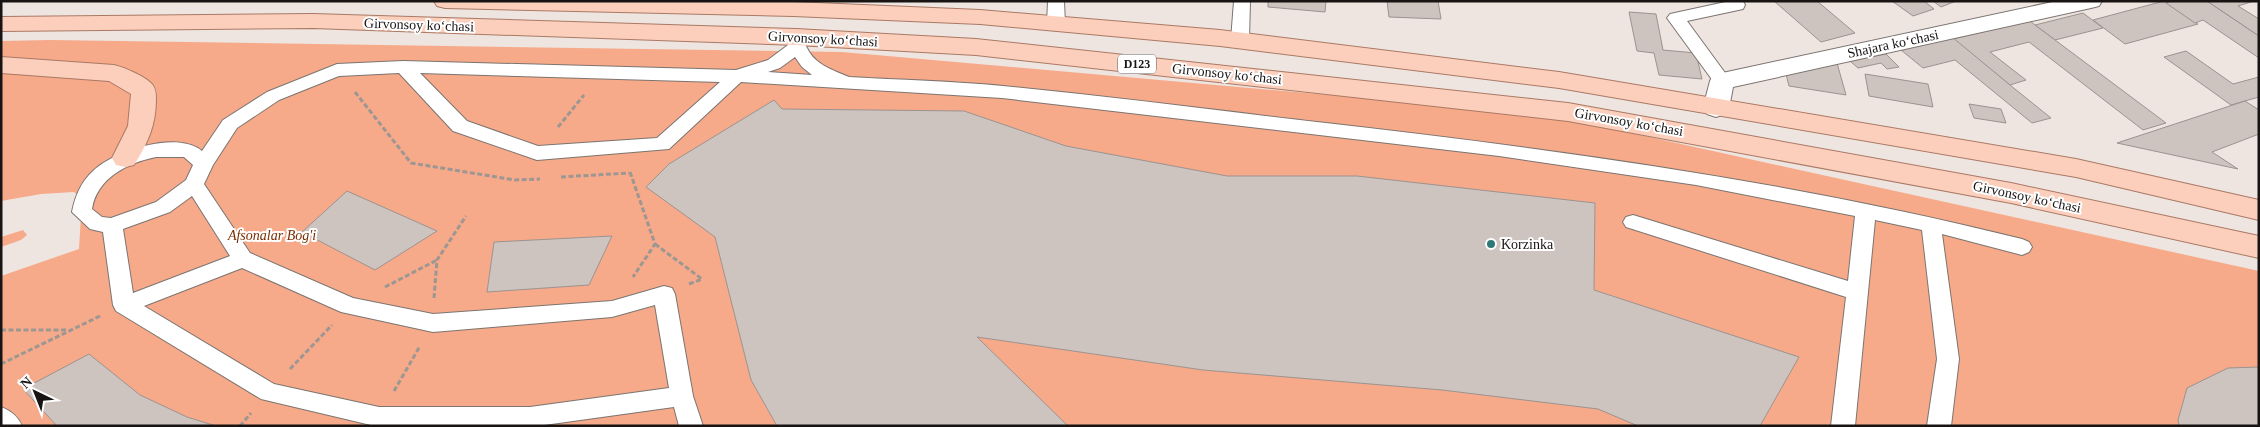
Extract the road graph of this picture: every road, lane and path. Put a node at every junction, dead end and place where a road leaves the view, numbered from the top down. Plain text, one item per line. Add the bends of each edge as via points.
1 (445, 1) edge
2 (1242, 1) edge
3 (2091, 1) edge
4 (679, 4) edge
5 (1737, 5) dead end
6 (793, 9) junction
7 (1056, 13) edge
8 (1, 24) edge
9 (669, 34) junction
10 (1240, 40) junction
11 (796, 42) junction
12 (1, 65) edge
13 (403, 67) junction
14 (737, 76) junction
15 (1722, 80) junction
16 (846, 83) junction
17 (1716, 108) junction
18 (662, 144) junction
19 (125, 158) junction
20 (204, 164) junction
21 (194, 184) junction
22 (2259, 210) edge
23 (1866, 212) junction
24 (1633, 222) dead end
25 (1931, 224) junction
26 (112, 225) junction
27 (655, 244) junction
28 (2022, 247) dead end
29 (2259, 247) edge
30 (244, 259) junction
31 (437, 260) dead end
32 (1857, 292) junction
33 (664, 294) junction
34 (124, 305) junction
35 (349, 306) junction
36 (612, 309) junction
37 (1, 330) edge
38 (70, 330) junction
39 (1, 364) edge
40 (269, 392) junction
41 (682, 396) junction
42 (1, 417) edge
43 (11, 426) edge
44 (240, 426) edge
45 (691, 426) edge
46 (1843, 426) edge
47 (1940, 426) edge

1 - 4 main road, Girvonsoy koʻchasi
2 - 10 lane
3 - 15 street, Shajara koʻchasi
4 - 6 main road, Girvonsoy koʻchasi
4 - 9 main road
5 - 15 lane via 1676,18
6 - 7 main road, Girvonsoy koʻchasi via 980,17
6 - 11 main road
7 - 10 main road, Girvonsoy koʻchasi
8 - 9 main road, Girvonsoy koʻchasi / D123 via 313,21
9 - 11 main road, Girvonsoy koʻchasi / D123
10 - 17 main road, Girvonsoy koʻchasi via 1559,80
11 - 14 lane via 774,64
11 - 16 lane via 808,63
11 - 29 main road, Girvonsoy koʻchasi / D123 via 976,47 1568,112 2011,193
12 - 19 main road via 114,73 143,90 144,121
13 - 14 lane
13 - 18 lane via 460,126 537,153
13 - 20 lane via 337,70 272,96 230,124
14 - 16 lane
14 - 18 lane
15 - 17 street
16 - 23 lane via 1002,92 1499,149 1696,178
17 - 22 main road, Girvonsoy koʻchasi via 2076,168
18 - 27 path via 630,173
19 - 20 lane via 158,150 188,150
19 - 26 lane via 97,178 82,198 82,212 97,224
20 - 21 lane
21 - 26 lane via 163,207
21 - 30 lane
23 - 25 lane
23 - 32 lane
24 - 32 lane
25 - 28 lane
25 - 47 lane via 1948,359
26 - 34 lane
27 - 33 path via 702,279
27 - 36 path
30 - 34 lane
30 - 35 lane
31 - 35 path
32 - 46 lane
33 - 36 lane
33 - 41 lane
34 - 38 path
34 - 40 lane
35 - 36 lane via 433,323
35 - 40 path
37 - 38 path
38 - 39 path
40 - 41 lane via 379,417 530,417
40 - 44 path
41 - 45 lane
42 - 43 lane

